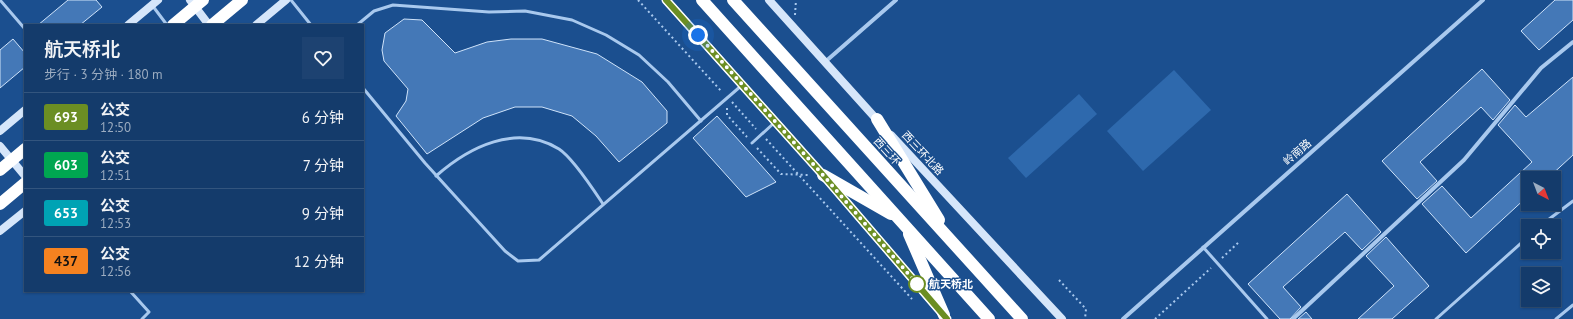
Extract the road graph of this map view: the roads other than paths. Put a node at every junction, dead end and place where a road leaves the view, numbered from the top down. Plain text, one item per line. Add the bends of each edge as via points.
1 (0, 0) edge
2 (190, 0) edge
3 (203, 0) edge
4 (242, 0) edge
5 (286, 0) edge
6 (291, 0) edge
7 (666, 0) edge
8 (702, 0) edge
9 (733, 0) edge
10 (769, 0) edge
11 (896, 0) edge
12 (1483, 0) edge
13 (155, 3) edge
14 (129, 24) edge
15 (166, 24) edge
16 (174, 24) edge
17 (210, 24) edge
18 (212, 24) edge
19 (257, 24) edge
20 (310, 24) edge
21 (358, 24) edge
22 (24, 28) edge
23 (1573, 42) edge
24 (825, 62) junction
25 (742, 84) junction
26 (364, 89) edge
27 (24, 111) edge
28 (877, 119) junction
29 (775, 121) junction
30 (701, 122) junction
31 (0, 131) edge
32 (752, 143) dead end
33 (0, 146) edge
34 (24, 150) edge
35 (0, 170) edge
36 (24, 175) edge
37 (823, 175) junction
38 (436, 176) junction
39 (24, 184) edge
40 (1573, 201) edge
41 (0, 204) edge
42 (603, 204) junction
43 (24, 212) edge
44 (1549, 219) edge
45 (902, 223) junction
46 (0, 231) edge
47 (1521, 243) edge
48 (956, 246) junction
49 (1203, 247) junction
50 (131, 292) edge
51 (1573, 305) edge
52 (945, 317) edge
53 (142, 319) edge
54 (989, 319) edge
55 (1022, 319) edge
56 (1062, 319) edge
57 (1123, 319) edge
58 (1267, 319) edge
59 (1293, 319) edge
60 (1436, 319) edge
61 (1556, 319) edge

1 - 22 lane
2 - 17 street
3 - 16 highway, bridge
4 - 18 highway
5 - 19 street
6 - 20 lane
7 - 25 street
8 - 45 highway
9 - 48 highway, 西三环
10 - 24 street, 西三环北路
11 - 24 street
12 - 49 street, 岭南路
13 - 14 street
13 - 15 lane
21 - 30 lane via 374,11 393,5 489,12 525,11 572,20 606,35 639,55 668,82
23 - 59 street via 1542,68 1464,160
24 - 28 street, 西三环北路
25 - 29 street
25 - 30 lane
26 - 38 lane
27 - 31 street
28 - 48 highway
28 - 56 street, 西三环北路
29 - 32 lane
29 - 37 street
30 - 42 lane
33 - 36 street
34 - 35 highway, bridge
37 - 45 highway
37 - 52 street
38 - 42 lane via 454,160 474,148 504,138 534,140 559,150
38 - 42 lane via 505,251 518,261 539,260
39 - 41 highway
40 - 44 lane
43 - 46 street
45 - 52 highway
45 - 54 highway
47 - 60 lane
48 - 55 highway, 西三环
49 - 57 street, 岭南路
49 - 58 lane
50 - 53 lane via 149,312
51 - 61 lane

